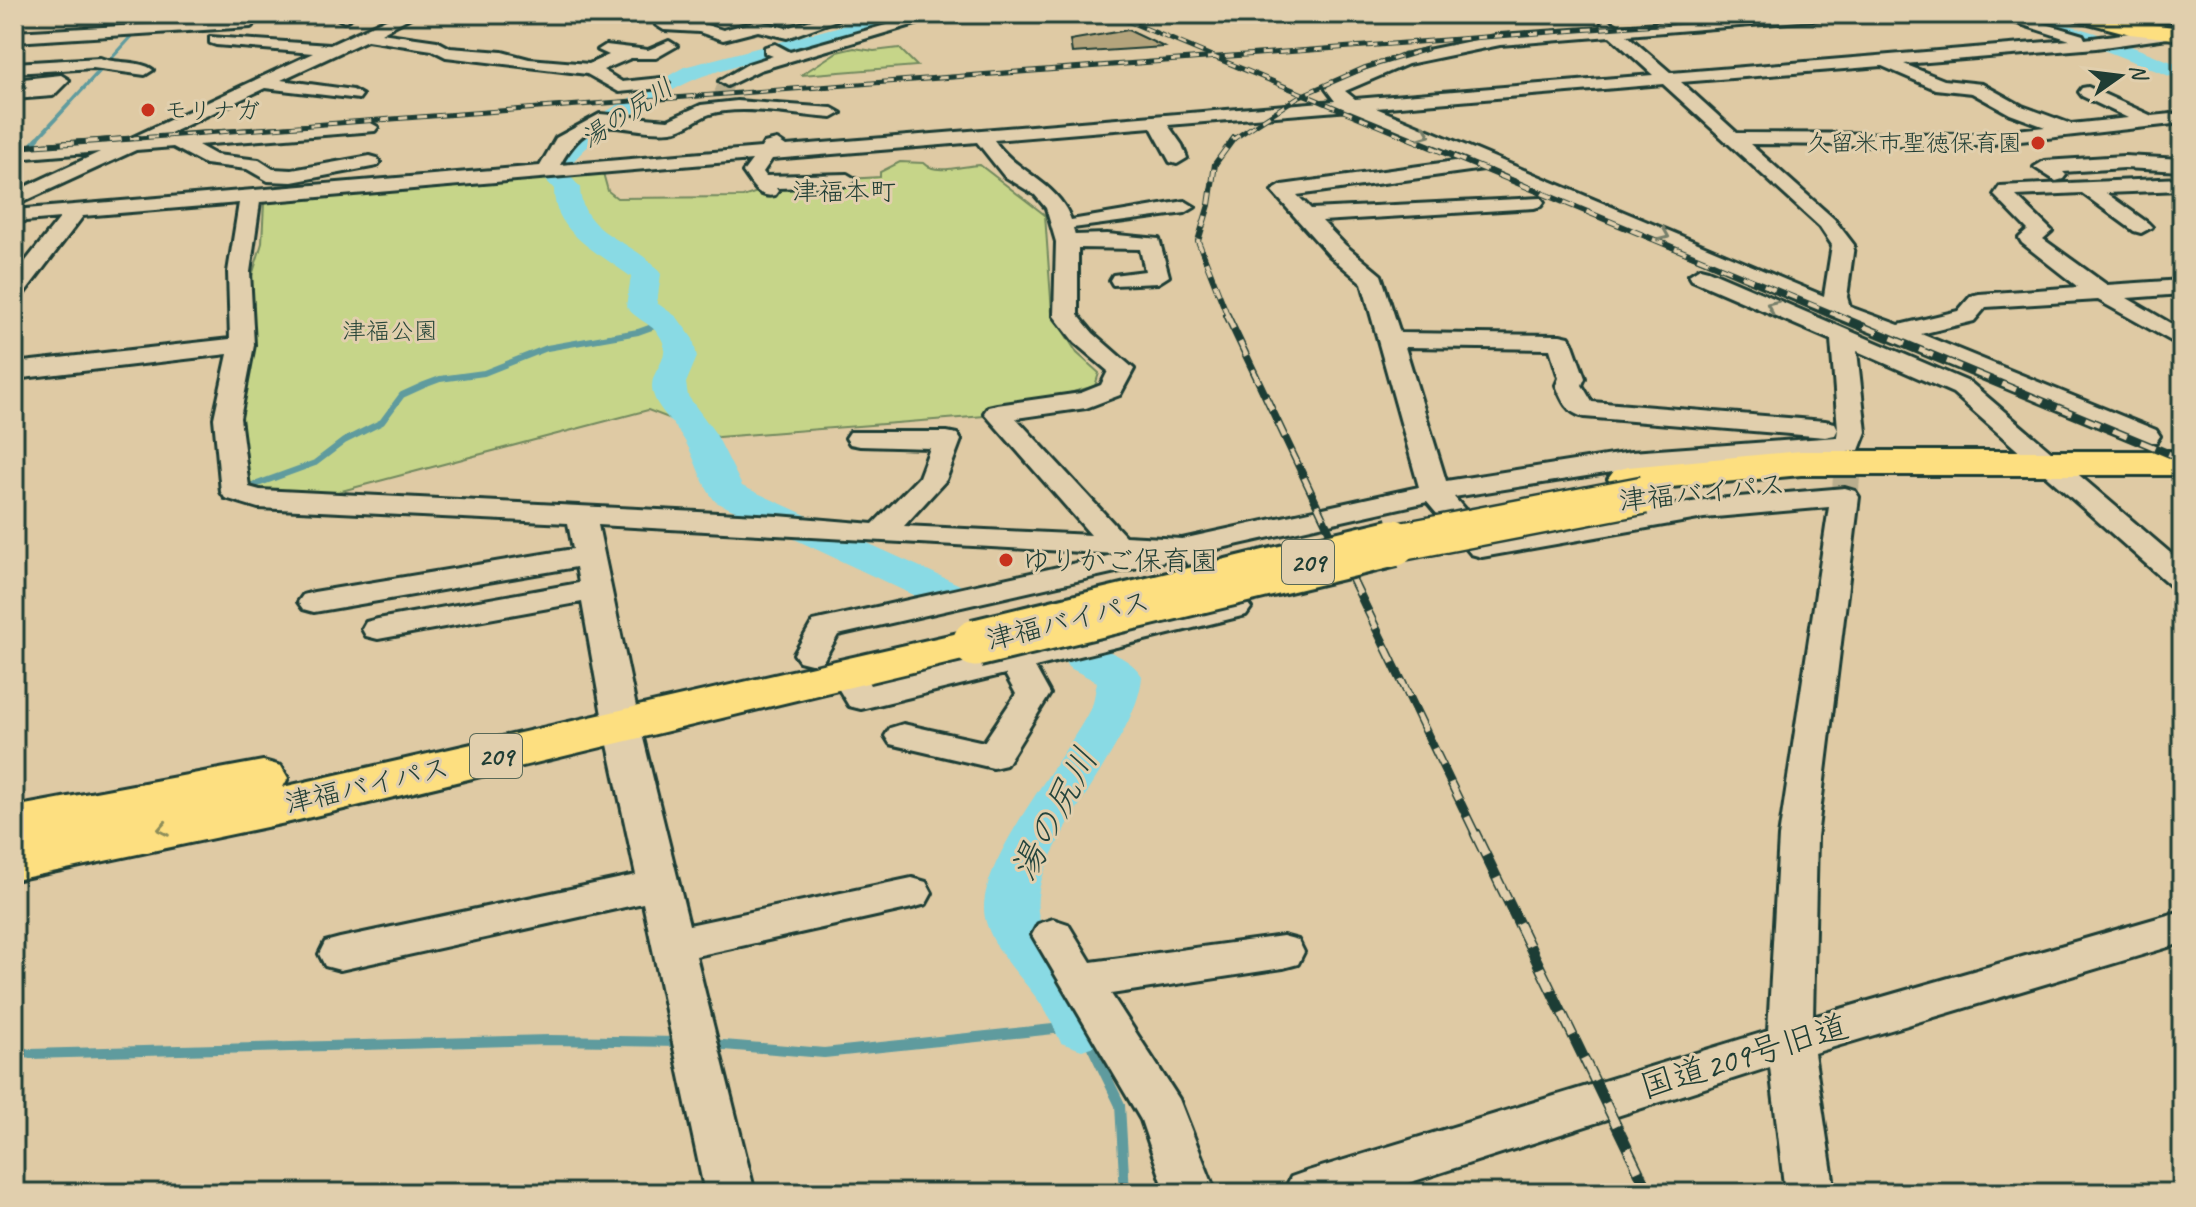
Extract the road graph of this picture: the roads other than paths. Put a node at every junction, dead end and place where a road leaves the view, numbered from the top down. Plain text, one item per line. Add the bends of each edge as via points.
1 (265, 14) edge
2 (409, 14) edge
3 (846, 14) edge
4 (942, 14) edge
5 (1839, 14) edge
6 (1996, 14) edge
7 (2077, 14) edge
8 (2126, 14) edge
9 (54, 16) dead end
10 (2182, 16) edge
11 (1604, 22) edge
12 (246, 24) junction
13 (1714, 24) junction
14 (664, 25) dead end
15 (2177, 33) edge
16 (1730, 34) dead end
17 (365, 35) junction
18 (32, 36) junction
19 (14, 37) edge
20 (808, 41) dead end
21 (2096, 43) junction
22 (669, 46) dead end
23 (14, 50) edge
24 (334, 50) junction
25 (789, 57) junction
26 (1885, 61) junction
27 (14, 68) edge
28 (591, 69) junction
29 (145, 70) dead end
30 (1667, 79) junction
31 (263, 83) junction
32 (661, 83) dead end
33 (14, 84) edge
34 (2088, 92) dead end
35 (14, 94) edge
36 (353, 95) dead end
37 (2043, 101) dead end
38 (1353, 105) junction
39 (1309, 109) junction
40 (2182, 118) edge
41 (630, 121) junction
42 (1156, 121) junction
43 (1961, 123) dead end
44 (2099, 128) junction
45 (2074, 132) junction
46 (2159, 134) edge
47 (982, 135) junction
48 (1729, 138) junction
49 (1975, 140) junction
50 (176, 141) junction
51 (131, 144) junction
52 (675, 149) dead end
53 (14, 153) edge
54 (766, 156) junction
55 (1177, 158) dead end
56 (707, 161) junction
57 (370, 162) junction
58 (1493, 162) junction
59 (2182, 165) edge
60 (1451, 168) junction
61 (545, 174) junction
62 (847, 180) dead end
63 (2182, 184) edge
64 (2035, 188) junction
65 (2081, 188) junction
66 (363, 189) junction
67 (250, 198) junction
68 (14, 200) edge
69 (1534, 202) junction
70 (1185, 207) dead end
71 (76, 212) junction
72 (14, 216) edge
73 (1305, 216) junction
74 (2141, 227) dead end
75 (1066, 233) junction
76 (1618, 239) dead end
77 (1675, 264) dead end
78 (1121, 280) dead end
79 (2182, 287) edge
80 (14, 291) edge
81 (2106, 294) junction
82 (1840, 311) junction
83 (1868, 324) junction
84 (1897, 333) junction
85 (1843, 338) junction
86 (1390, 340) junction
87 (2182, 340) edge
88 (242, 345) junction
89 (14, 371) edge
90 (1852, 432) junction
91 (2146, 436) dead end
92 (860, 438) dead end
93 (2182, 463) edge
94 (2056, 471) junction
95 (2182, 481) edge
96 (1435, 493) junction
97 (582, 517) junction
98 (880, 534) junction
99 (1116, 544) junction
100 (1184, 548) junction
101 (588, 556) junction
102 (2175, 564) edge
103 (595, 590) junction
104 (314, 602) dead end
105 (378, 629) dead end
106 (985, 641) junction
107 (828, 664) junction
108 (619, 712) junction
109 (903, 736) dead end
110 (14, 826) edge
111 (14, 860) edge
112 (659, 885) junction
113 (912, 893) dead end
114 (2182, 927) edge
115 (1053, 935) dead end
116 (673, 945) junction
117 (1283, 952) dead end
118 (340, 954) dead end
119 (1080, 981) junction
120 (1790, 1043) junction
121 (730, 1193) edge
122 (1191, 1193) edge
123 (1308, 1193) edge
124 (1810, 1193) edge

1 - 12 street
2 - 17 street
3 - 14 street via 787,33 758,26 723,35
4 - 25 street
5 - 13 street
6 - 21 street
7 - 15 main road
8 - 10 street
9 - 18 street
11 - 13 street
11 - 30 street
11 - 38 street via 1403,60 1335,89
12 - 18 street
12 - 24 street via 215,40
13 - 16 street
15 - 21 street
17 - 24 street
17 - 28 street via 437,46 446,52
18 - 19 street
18 - 23 street
20 - 25 street via 771,50
21 - 26 street
22 - 28 street via 650,55 623,48
24 - 31 street
25 - 41 street via 754,67 725,88
26 - 30 street
26 - 45 street via 1941,85 1976,88
27 - 29 street via 100,63
28 - 32 street via 619,87
30 - 38 street
30 - 48 street
31 - 36 street
31 - 51 street
33 - 35 street via 61,80 47,92
34 - 46 street
37 - 44 street
38 - 39 street
38 -> 58 street
39 - 42 street
39 - 60 street
40 - 46 street
41 - 54 street via 670,126 722,106 824,112 799,122 791,138 771,147
41 - 61 street via 600,119 563,142
42 - 47 street
42 - 55 street
43 - 49 street
44 - 45 street
44 - 46 street
45 - 49 street
47 - 54 street
47 - 75 street via 1011,172 1042,191 1056,207
48 - 49 street
48 - 82 street via 1789,186 1843,245 1835,297
49 - 64 street
50 - 51 street
50 - 57 street via 212,160 252,164 268,175 292,176
50 - 57 street via 369,127 359,145
51 - 53 street
51 - 68 street
52 - 56 street via 698,149
54 - 56 street
54 - 62 street via 753,172 764,187
56 - 61 street
57 - 66 street
58 - 60 street
58 -> 82 street
59 - 65 street via 2044,167
60 - 69 street
60 - 73 street via 1282,191
61 - 66 street
63 - 65 street
64 - 65 street
64 - 81 street via 2007,190 2004,195 2041,231 2030,238
65 - 74 street
66 - 67 street
67 - 71 street
67 - 88 street via 239,272
69 - 73 street
69 - 76 street
70 - 75 street
71 - 72 street
71 - 80 street
73 - 86 street via 1373,280
75 - 78 street via 1151,244 1158,276
75 - 99 street via 1066,316 1121,369 1111,390 1086,400 997,413
85 -> 77 street
79 - 81 street
81 - 84 street via 1979,301 1966,316
81 - 87 street
82 - 83 street
83 - 84 street
83 - 85 street
84 - 91 street
85 - 90 street
85 - 94 street via 1962,388
86 - 90 street via 1560,342 1572,378 1569,385 1584,409
86 - 96 street
88 - 89 street
88 - 97 street via 227,418 235,492 258,499
90 - 96 street via 1849,444 1611,463
92 - 98 street via 947,440 932,480
93 - 94 highway, 津福バイパス / 209
94 - 95 highway, 津福バイパス / 209
94 - 102 street
94 - 106 highway, 津福バイパス / 209, bridge via 1636,487
96 - 100 street
96 - 120 street via 1482,548 1704,509 1845,497 1798,837
97 - 98 street
97 - 101 street
98 - 99 street
99 - 100 street
100 - 106 street via 1192,550 1235,608
100 - 107 street via 825,628
101 - 103 street
101 - 104 street
103 - 105 street
103 - 108 street
106 - 107 highway, 津福バイパス / 209
106 - 109 street via 1033,694 993,756
107 - 108 highway, 津福バイパス / 209
108 - 110 highway, 津福バイパス / 209
108 -> 111 highway, 津福バイパス / 209 via 290,804
108 - 112 street
112 - 116 street
112 - 118 street
113 - 116 street
114 - 120 street, 国道209号旧道
115 - 119 street
116 - 121 street
117 - 119 street
119 - 122 street via 1162,1113
120 - 123 street, 国道209号旧道
120 - 124 street

